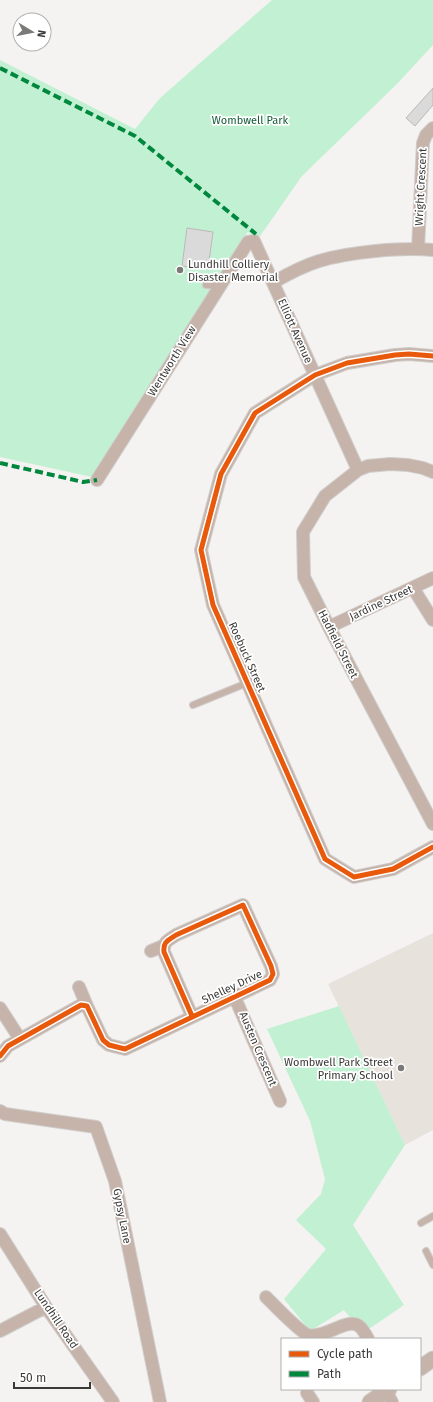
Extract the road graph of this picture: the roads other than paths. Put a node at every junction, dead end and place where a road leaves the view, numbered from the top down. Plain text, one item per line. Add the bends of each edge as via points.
1 (433, 128) edge
2 (248, 242) joint
3 (418, 249) junction
4 (433, 250) edge
5 (274, 282) junction
6 (206, 285) dead end
7 (220, 286) junction
8 (433, 356) edge
9 (315, 375) junction
10 (358, 470) junction
11 (433, 472) edge
12 (97, 480) dead end
13 (433, 578) edge
14 (413, 588) junction
15 (433, 620) edge
16 (329, 627) junction
17 (247, 683) junction
18 (193, 705) dead end
19 (433, 824) edge
20 (433, 847) edge
21 (163, 946) junction
22 (151, 951) dead end
23 (79, 987) dead end
24 (235, 998) junction
25 (87, 1006) junction
26 (0, 1008) edge
27 (192, 1016) junction
28 (20, 1039) junction
29 (0, 1056) edge
30 (280, 1101) dead end
31 (0, 1112) edge
32 (433, 1216) edge
33 (421, 1223) dead end
34 (0, 1234) edge
35 (426, 1251) dead end
36 (433, 1265) edge
37 (266, 1297) dead end
38 (46, 1307) junction
39 (0, 1331) edge
40 (367, 1338) edge
41 (433, 1359) edge
42 (421, 1367) edge
43 (389, 1394) edge
44 (113, 1402) edge
45 (160, 1402) edge
46 (370, 1402) edge

1 - 3 street, Wright Crescent via 423,143
2 - 5 street, Elliott Avenue via 254,241
2 - 7 street, Wentworth View
3 - 4 street
3 - 5 street via 368,252 320,261
5 - 9 street, Elliott Avenue
6 - 7 lane
7 - 12 street, Wentworth View
8 - 9 street, Roebuck Street via 409,354 381,357 347,363
9 - 10 street, Elliott Avenue
9 - 17 street, Roebuck Street via 255,413 220,474 200,550 213,605
10 - 11 street via 368,466 390,464 408,465
10 - 16 street, Hadfield Street via 324,496 303,532 304,577
13 - 14 street, Jardine Street
14 - 15 street
14 - 16 street, Jardine Street
16 - 19 street, Hadfield Street
17 - 18 lane
17 - 20 street, Roebuck Street via 324,859 354,877 394,869
21 - 22 street
21 - 24 street, Shelley Drive via 176,935 243,905 273,974 270,980
21 - 27 street
23 - 25 street, Shelley Drive
24 - 27 street, Shelley Drive
24 - 30 street, Austen Crescent
25 - 27 street, Shelley Drive via 103,1040 109,1045 125,1049
25 - 28 street via 81,1005
26 - 28 street
28 - 29 street via 8,1046
31 - 45 street, Gypsy Lane via 96,1127 115,1181
32 - 33 lane
34 - 38 street, Lundhill Road
35 - 36 lane
37 - 40 street via 306,1334 326,1334 341,1325 351,1324 359,1326
38 - 39 street
38 - 44 street, Lundhill Road
41 - 42 street
43 - 46 street

